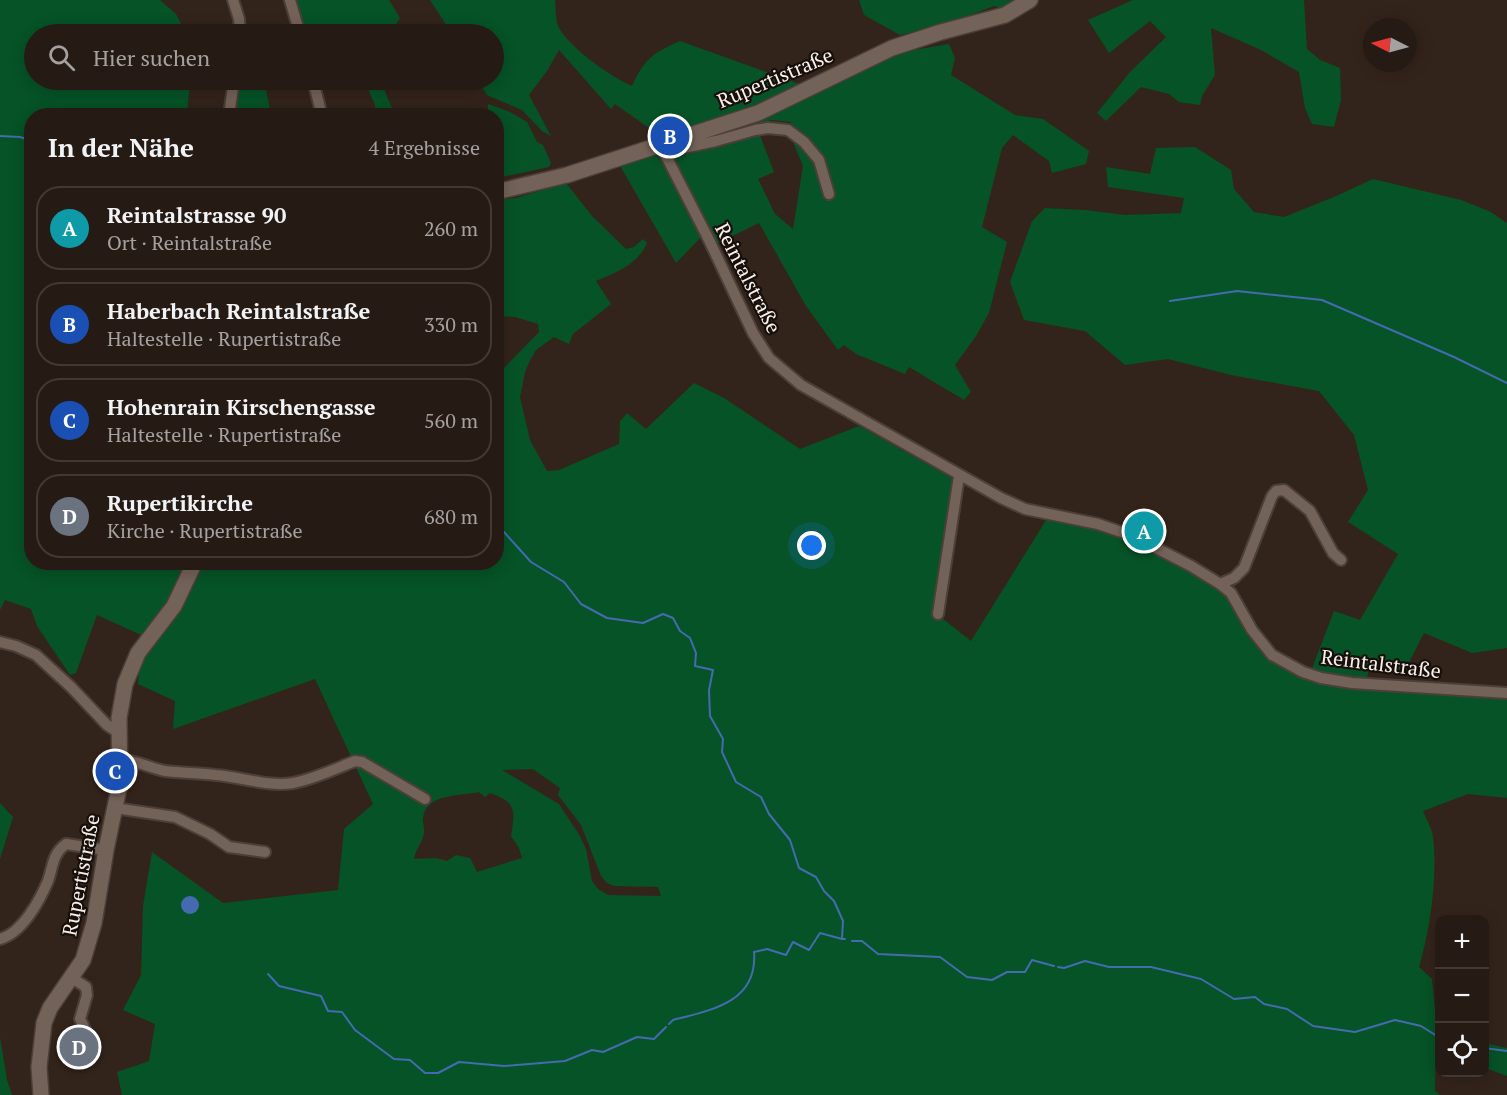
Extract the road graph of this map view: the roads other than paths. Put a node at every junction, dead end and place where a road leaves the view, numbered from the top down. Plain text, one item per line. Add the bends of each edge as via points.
1 (233, 0) edge
2 (290, 0) edge
3 (1029, 0) edge
4 (239, 24) edge
5 (297, 24) edge
6 (232, 90) edge
7 (316, 90) edge
8 (229, 108) edge
9 (320, 108) edge
10 (660, 149) junction
11 (504, 190) edge
12 (829, 194) dead end
13 (959, 476) junction
14 (1341, 560) dead end
15 (191, 570) edge
16 (1220, 584) junction
17 (938, 614) dead end
18 (2, 645) edge
19 (1507, 693) edge
20 (118, 733) junction
21 (120, 760) junction
22 (425, 799) dead end
23 (116, 808) junction
24 (106, 850) junction
25 (266, 852) dead end
26 (0, 939) edge
27 (72, 978) junction
28 (90, 1047) dead end
29 (41, 1095) edge

1 - 4 street
2 - 5 street
3 - 10 main road, Rupertistraße via 1005,15 892,48 758,113
6 - 8 street
7 - 9 street
10 - 11 main road, Rupertistraße
10 - 12 street via 716,141 754,130 788,130 819,160
10 - 13 street, Reintalstraße via 769,358 801,386
13 - 16 street, Reintalstraße via 1025,509 1134,536
13 - 17 street
14 - 16 street via 1333,553 1310,511 1284,490 1276,491 1244,568
15 - 20 main road, Rupertistraße via 174,606 146,640 130,668 120,704
16 - 19 street, Reintalstraße via 1231,593 1272,655 1303,672 1352,683
18 - 20 street via 36,655
20 - 21 main road, Rupertistraße
21 - 22 street via 141,762 164,771 248,779 262,784 296,782 354,761 362,762
21 - 23 main road, Rupertistraße
23 - 24 main road, Rupertistraße
23 - 25 street via 175,817 230,847
24 - 26 street via 66,844 61,848 54,856 39,899 19,928
24 - 27 main road, Rupertistraße via 88,947
27 - 28 street via 86,987 80,1019
27 - 29 main road, Rupertistraße via 50,1008 43,1029

